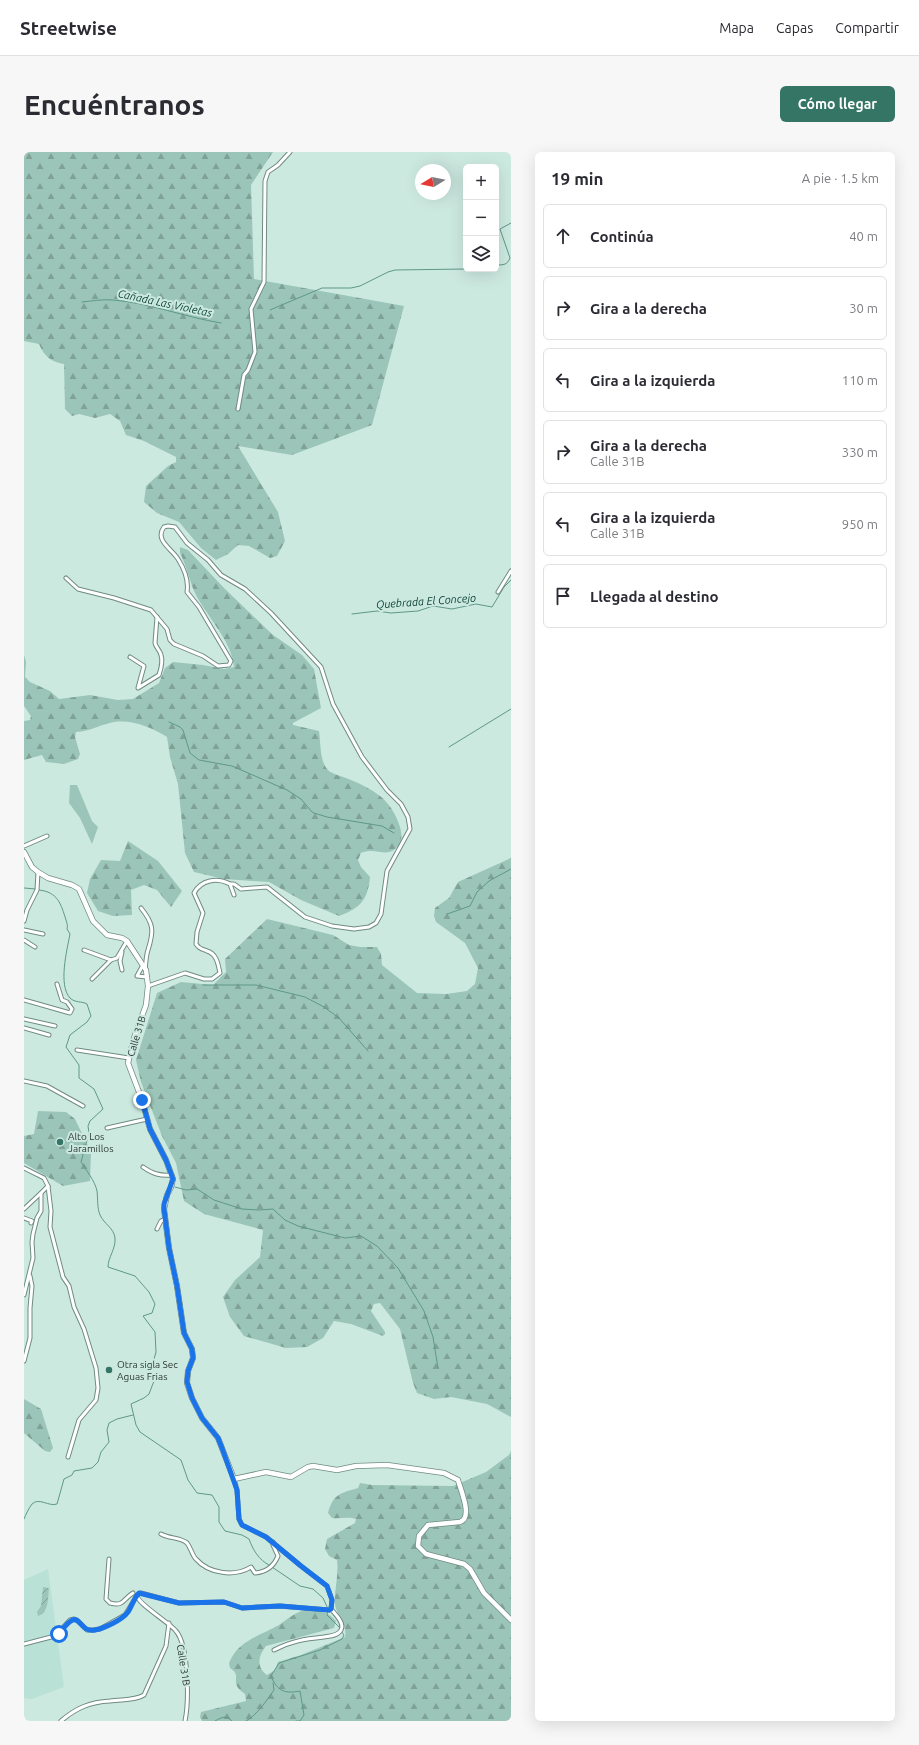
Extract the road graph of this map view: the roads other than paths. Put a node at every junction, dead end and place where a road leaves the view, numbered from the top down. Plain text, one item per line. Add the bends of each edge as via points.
1 (290, 152) edge
2 (238, 409) dead end
3 (511, 571) edge
4 (66, 578) dead end
5 (498, 592) dead end
6 (157, 618) junction
7 (130, 657) dead end
8 (47, 836) dead end
9 (24, 846) edge
10 (24, 852) edge
11 (25, 860) edge
12 (38, 872) junction
13 (230, 884) junction
14 (234, 895) dead end
15 (141, 908) dead end
16 (24, 921) edge
17 (24, 930) edge
18 (43, 934) dead end
19 (24, 940) edge
20 (127, 941) junction
21 (35, 947) dead end
22 (84, 950) dead end
23 (122, 951) junction
24 (111, 960) junction
25 (144, 966) junction
26 (122, 970) dead end
27 (147, 976) junction
28 (92, 979) dead end
29 (57, 984) dead end
30 (148, 986) junction
31 (24, 1000) edge
32 (24, 1019) edge
33 (54, 1026) dead end
34 (24, 1028) edge
35 (49, 1035) dead end
36 (77, 1050) dead end
37 (129, 1058) junction
38 (24, 1081) edge
39 (83, 1106) dead end
40 (147, 1119) junction
41 (107, 1128) dead end
42 (143, 1167) dead end
43 (24, 1168) edge
44 (172, 1175) junction
45 (48, 1186) junction
46 (41, 1193) junction
47 (24, 1209) edge
48 (24, 1218) edge
49 (165, 1219) junction
50 (32, 1223) dead end
51 (157, 1229) dead end
52 (30, 1276) junction
53 (24, 1295) edge
54 (24, 1361) edge
55 (68, 1457) dead end
56 (234, 1479) junction
57 (161, 1534) dead end
58 (273, 1542) junction
59 (109, 1559) dead end
60 (133, 1593) dead end
61 (136, 1597) junction
62 (329, 1610) junction
63 (511, 1620) edge
64 (169, 1623) junction
65 (24, 1644) edge
66 (274, 1650) dead end
67 (61, 1721) edge
68 (185, 1721) edge

1 - 2 street via 268,172 265,181 264,282 251,309 255,352 244,375
3 - 5 street
4 - 6 street via 78,589 148,608
6 - 7 street via 155,643 161,654 160,674 138,688 144,666
6 - 13 street via 174,644 203,656 218,666 229,665 231,662 199,607 187,592 188,582 177,557 161,538 164,527 175,527 187,543 208,560 221,575 245,589 271,613 321,667 333,704 362,757 386,790 401,804 408,817 410,829 387,871 381,914 376,924 369,927 354,929 332,926 305,917 266,887 241,889
8 - 9 street
10 - 11 street
11 - 12 street
12 - 16 street via 37,890
12 - 20 street via 79,889 93,921 107,935
13 - 14 street
13 - 30 street via 209,881 197,888 194,893 203,913 196,944 198,948 214,955 220,973 212,980 184,973
15 - 25 street via 151,925 153,935
17 - 18 street
19 - 21 street
20 - 23 street
20 - 25 street, Calle 31B
22 - 24 street
23 - 24 street via 117,958
23 - 26 street
24 - 28 street
25 - 27 street, Calle 31B
25 - 27 street via 137,976
27 - 30 street, Calle 31B
29 - 31 street via 62,1000 72,1009 70,1013
30 - 37 street, Calle 31B via 146,1005
32 - 33 street
34 - 35 street
36 - 37 street
37 - 40 street, Calle 31B via 130,1071
38 - 39 street via 47,1086
40 - 41 street
40 - 44 street, Calle 31B
42 - 44 street via 156,1174
43 - 45 street via 44,1178
44 - 49 street via 171,1187 164,1204
45 - 46 street
45 - 55 street via 50,1227 64,1277 96,1368 98,1384 96,1400 79,1420
46 - 47 street
46 - 52 street via 41,1211 32,1242
48 - 50 street via 32,1220
49 - 51 street
49 - 56 street via 184,1333 192,1349 193,1358 187,1382 202,1418 220,1443
52 - 53 street
52 - 54 street via 30,1338
56 - 58 street via 241,1523
56 - 63 street via 266,1472 291,1477 313,1466 337,1470 356,1466 387,1465 444,1473 458,1480 466,1517 460,1522 428,1526 419,1536 418,1546 426,1554 464,1564 470,1569 484,1593
57 - 58 street via 168,1538 181,1539 188,1544 195,1558 210,1570 227,1572 251,1567 255,1573 271,1568 278,1556
58 - 62 street via 327,1586 332,1600
59 - 60 street via 106,1599 110,1603 119,1604
61 - 62 street via 141,1593 179,1603 224,1602 242,1608 280,1606
61 - 64 street, Calle 31B
61 - 65 street via 125,1615 100,1629 87,1630 74,1619 55,1636
62 - 66 street via 341,1621 341,1630 330,1636 290,1642
64 - 67 street via 166,1646 144,1695 86,1706 71,1712
64 - 68 street, Calle 31B via 178,1632 187,1674

